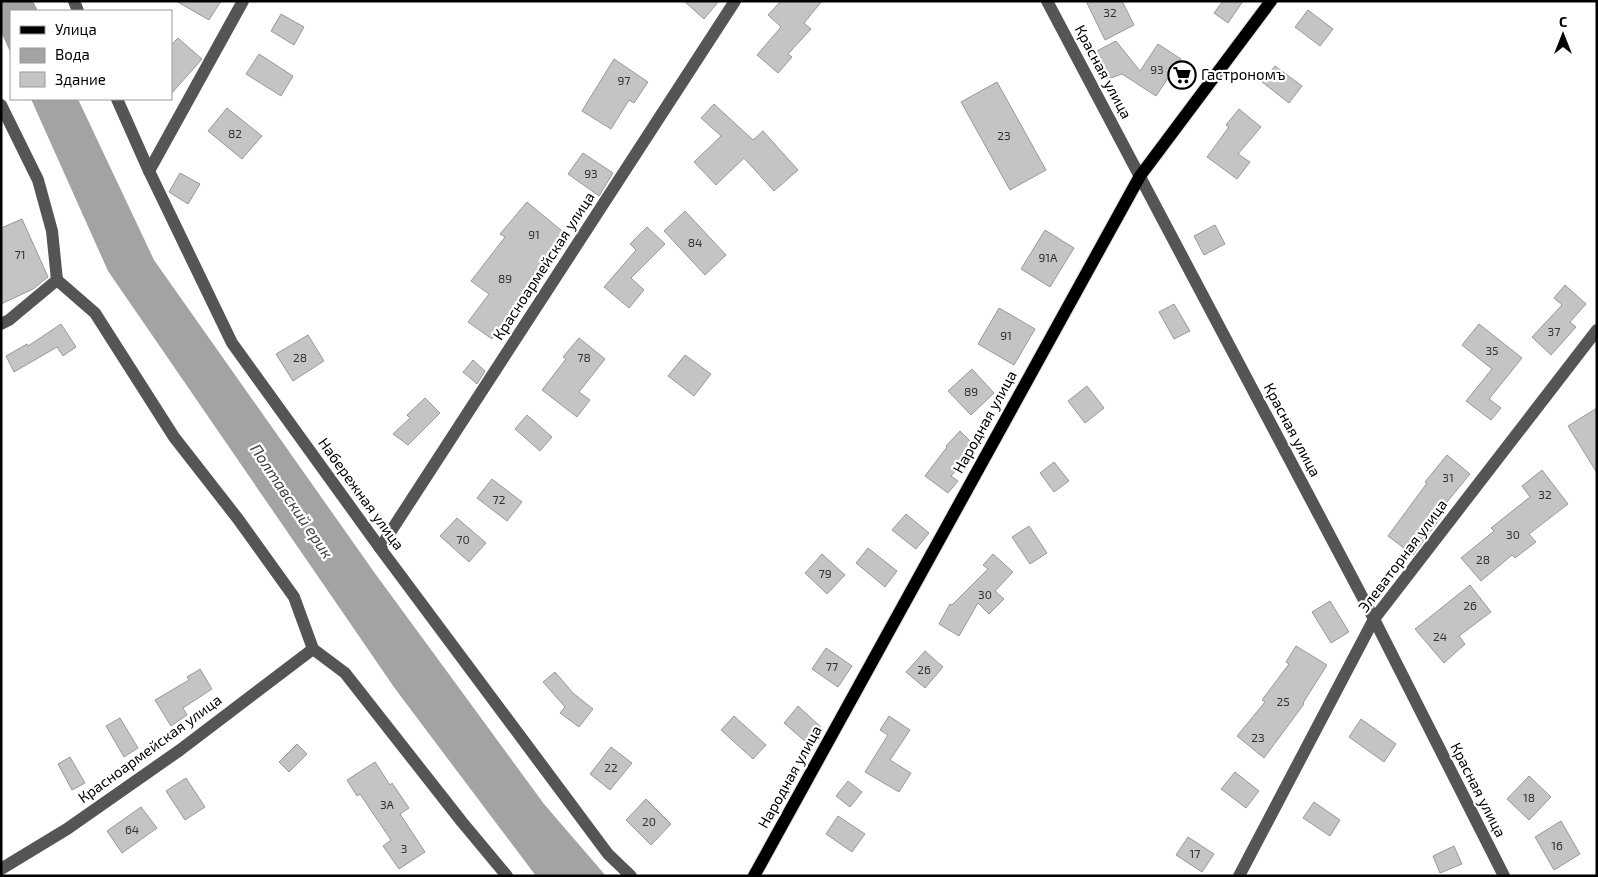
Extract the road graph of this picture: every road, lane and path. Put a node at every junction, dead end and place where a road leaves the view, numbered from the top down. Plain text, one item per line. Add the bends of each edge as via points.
1 (243, 1) edge
2 (735, 1) edge
3 (1047, 1) edge
4 (1271, 1) edge
5 (117, 100) edge
6 (1, 104) edge
7 (150, 171) junction
8 (1140, 176) junction
9 (57, 280) junction
10 (1, 324) edge
11 (1597, 330) edge
12 (380, 548) junction
13 (1374, 620) junction
14 (313, 648) junction
15 (1, 869) edge
16 (507, 876) edge
17 (631, 876) edge
18 (754, 876) edge
19 (1239, 876) edge
20 (1504, 876) edge

1 - 7 street
2 - 12 street, Красноармейская улица
3 - 8 street, Красная улица
4 - 8 main road, Народная улица
5 - 7 street, Набережная улица
6 - 9 street via 38,180 52,231
7 - 12 street, Набережная улица via 232,343
8 - 13 street, Красная улица
8 - 18 main road, Народная улица
9 - 10 street
9 - 14 street via 95,313 174,436 294,597
11 - 13 street, Элеваторная улица
12 - 17 street, Набережная улица via 608,854
13 - 19 street, Элеваторная улица
13 - 20 street, Красная улица
14 - 15 street, Красноармейская улица via 180,750 67,829
14 - 16 street via 344,673

